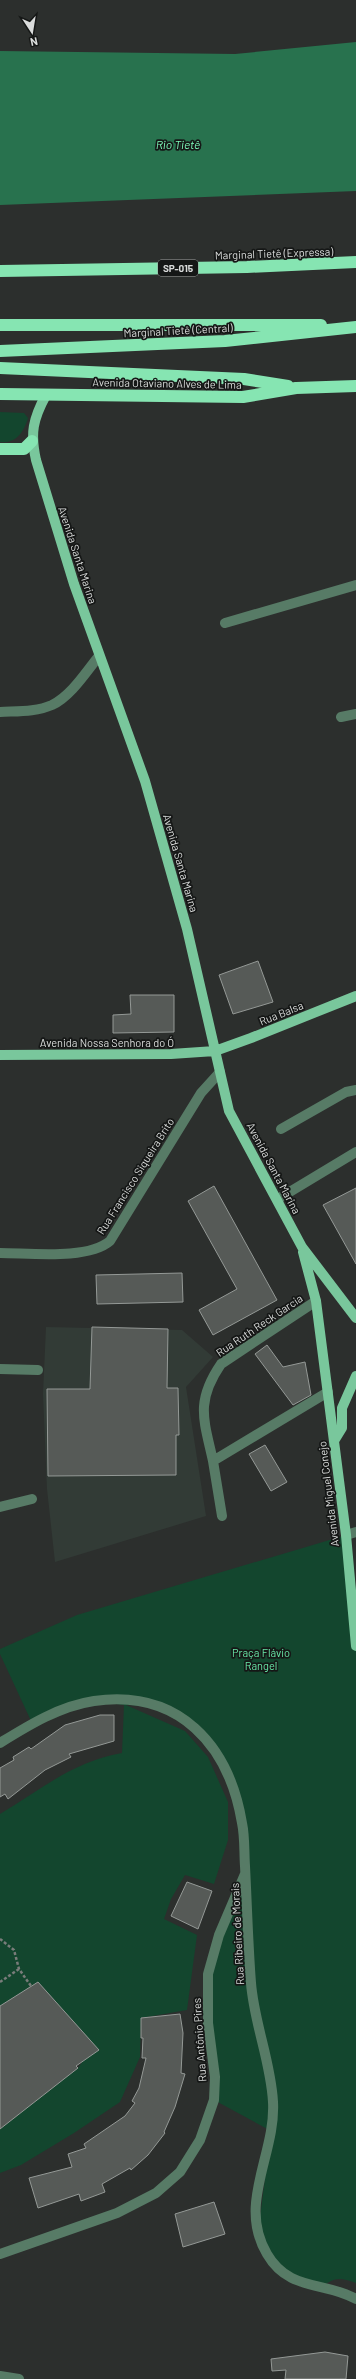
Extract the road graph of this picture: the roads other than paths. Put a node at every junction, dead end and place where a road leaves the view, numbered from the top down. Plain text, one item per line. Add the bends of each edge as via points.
1 (356, 262) edge
2 (0, 271) edge
3 (0, 325) edge
4 (356, 326) edge
5 (0, 351) edge
6 (0, 368) edge
7 (356, 386) edge
8 (296, 388) junction
9 (0, 394) edge
10 (46, 394) junction
11 (32, 441) junction
12 (0, 450) edge
13 (356, 585) edge
14 (225, 623) dead end
15 (99, 656) junction
16 (0, 712) edge
17 (356, 714) edge
18 (341, 718) dead end
19 (356, 996) edge
20 (214, 1050) junction
21 (0, 1054) edge
22 (220, 1072) junction
23 (356, 1090) edge
24 (281, 1129) dead end
25 (356, 1152) edge
26 (278, 1199) junction
27 (302, 1247) junction
28 (0, 1253) edge
29 (316, 1301) junction
30 (356, 1318) edge
31 (0, 1369) edge
32 (38, 1370) dead end
33 (356, 1376) edge
34 (328, 1392) junction
35 (334, 1441) junction
36 (213, 1461) junction
37 (32, 1499) dead end
38 (0, 1507) edge
39 (222, 1516) dead end
40 (356, 1532) edge
41 (346, 1535) junction
42 (355, 1627) edge
43 (356, 1646) edge
44 (0, 1743) edge
45 (245, 1872) junction
46 (0, 2254) edge
47 (356, 2299) edge
48 (0, 2376) edge
49 (19, 2379) edge

1 - 2 highway, Marginal Tietê (Expressa) / SP-015 via 248,267
3 - 4 highway
4 - 5 highway, Marginal Tietê (Central) via 225,341
6 - 8 highway via 244,379
7 - 8 highway, Avenida Otaviano Alves de Lima
8 - 10 highway, Avenida Otaviano Alves de Lima via 243,397
9 - 10 highway, Avenida Otaviano Alves de Lima
10 - 11 main road, Avenida Santa Marina via 34,421
11 - 12 highway via 24,449
11 - 15 main road, Avenida Santa Marina via 72,577
13 - 14 street
15 - 16 street via 63,698 52,705 36,710
15 - 20 main road, Avenida Santa Marina via 145,781 187,929
17 - 18 street
19 - 20 main road, Rua Balsa
20 - 21 main road, Avenida Nossa Senhora do Ó via 171,1054
20 - 22 main road, Avenida Santa Marina
22 - 26 main road, Avenida Santa Marina via 229,1111
22 - 28 street, Rua Francisco Siqueira Brito via 202,1093 110,1241 103,1248 83,1253
23 - 24 street via 346,1092
25 - 26 street
26 - 27 main road, Avenida Santa Marina
27 - 29 main road, Avenida Miguel Conejo
27 - 30 main road, Avenida Santa Marina
29 - 34 main road, Avenida Miguel Conejo
29 - 36 street, Rua Ruth Reck Garcia via 221,1364 211,1379 205,1394 203,1414
31 - 32 street
33 - 35 main road via 342,1408 342,1428
34 - 35 main road, Avenida Miguel Conejo
34 - 36 street
35 - 41 main road, Avenida Miguel Conejo
36 - 39 street, Rua Ruth Reck Garcia
37 - 38 street
40 - 41 street
41 - 42 main road, Avenida Miguel Conejo
42 - 43 main road, Avenida Miguel Conejo
44 - 45 street, Rua Ribeiro de Morais via 32,1723 62,1710 94,1701 129,1700 157,1706 181,1716 204,1735 219,1756 233,1786 243,1824
45 - 46 street, Rua Antônio Pires via 219,1935 208,1974 208,2023 215,2077 214,2100 200,2140 180,2172 156,2193 117,2213
45 - 47 street, Rua Ribeiro de Morais via 252,1993 273,2102 271,2131 256,2188 254,2210 258,2233 266,2253 278,2269 297,2281 346,2293
48 - 49 street

